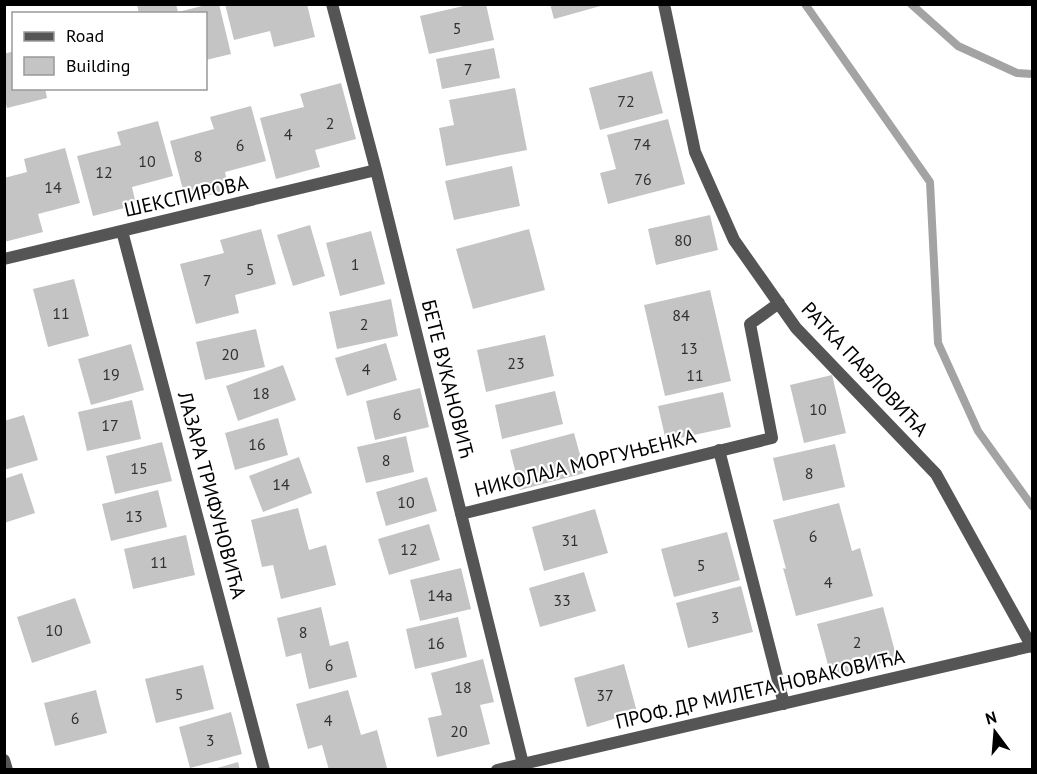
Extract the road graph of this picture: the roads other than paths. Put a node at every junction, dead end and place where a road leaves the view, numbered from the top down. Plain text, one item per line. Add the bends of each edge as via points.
1 (332, 4) edge
2 (664, 4) edge
3 (376, 170) junction
4 (122, 231) junction
5 (4, 259) edge
6 (779, 303) junction
7 (719, 450) junction
8 (461, 514) junction
9 (1032, 646) edge
10 (783, 704) junction
11 (4, 760) edge
12 (523, 764) junction
13 (7, 770) edge
14 (264, 770) edge
15 (497, 770) edge

1 - 3 street, БЕТЕ ВУКАНОВИЋ
2 - 6 street, РАТКА ПАВЛОВИЋА via 695,152 735,240
3 - 4 street, ШЕКСПИРОВА
3 - 8 street, БЕТЕ ВУКАНОВИЋ
4 - 5 street, ШЕКСПИРОВА
4 - 14 street, ЛАЗАРА ТРИФУНОВИЋА
6 - 7 street, НИКОЛАЈА МОРГУЊЕНКА via 750,324 772,438
6 - 9 street, РАТКА ПАВЛОВИЋА via 796,328 936,474
7 - 8 street, НИКОЛАЈА МОРГУЊЕНКА
7 - 10 street, НИКОЛАЈА МОРГУЊЕНКА
8 - 12 street, БЕТЕ ВУКАНОВИЋ
9 - 10 street, ПРОФ. ДР МИЛЕТА НОВАКОВИЋА
10 - 12 street, ПРОФ. ДР МИЛЕТА НОВАКОВИЋА
11 - 13 street
12 - 15 street, ПРОФ. ДР МИЛЕТА НОВАКОВИЋА

